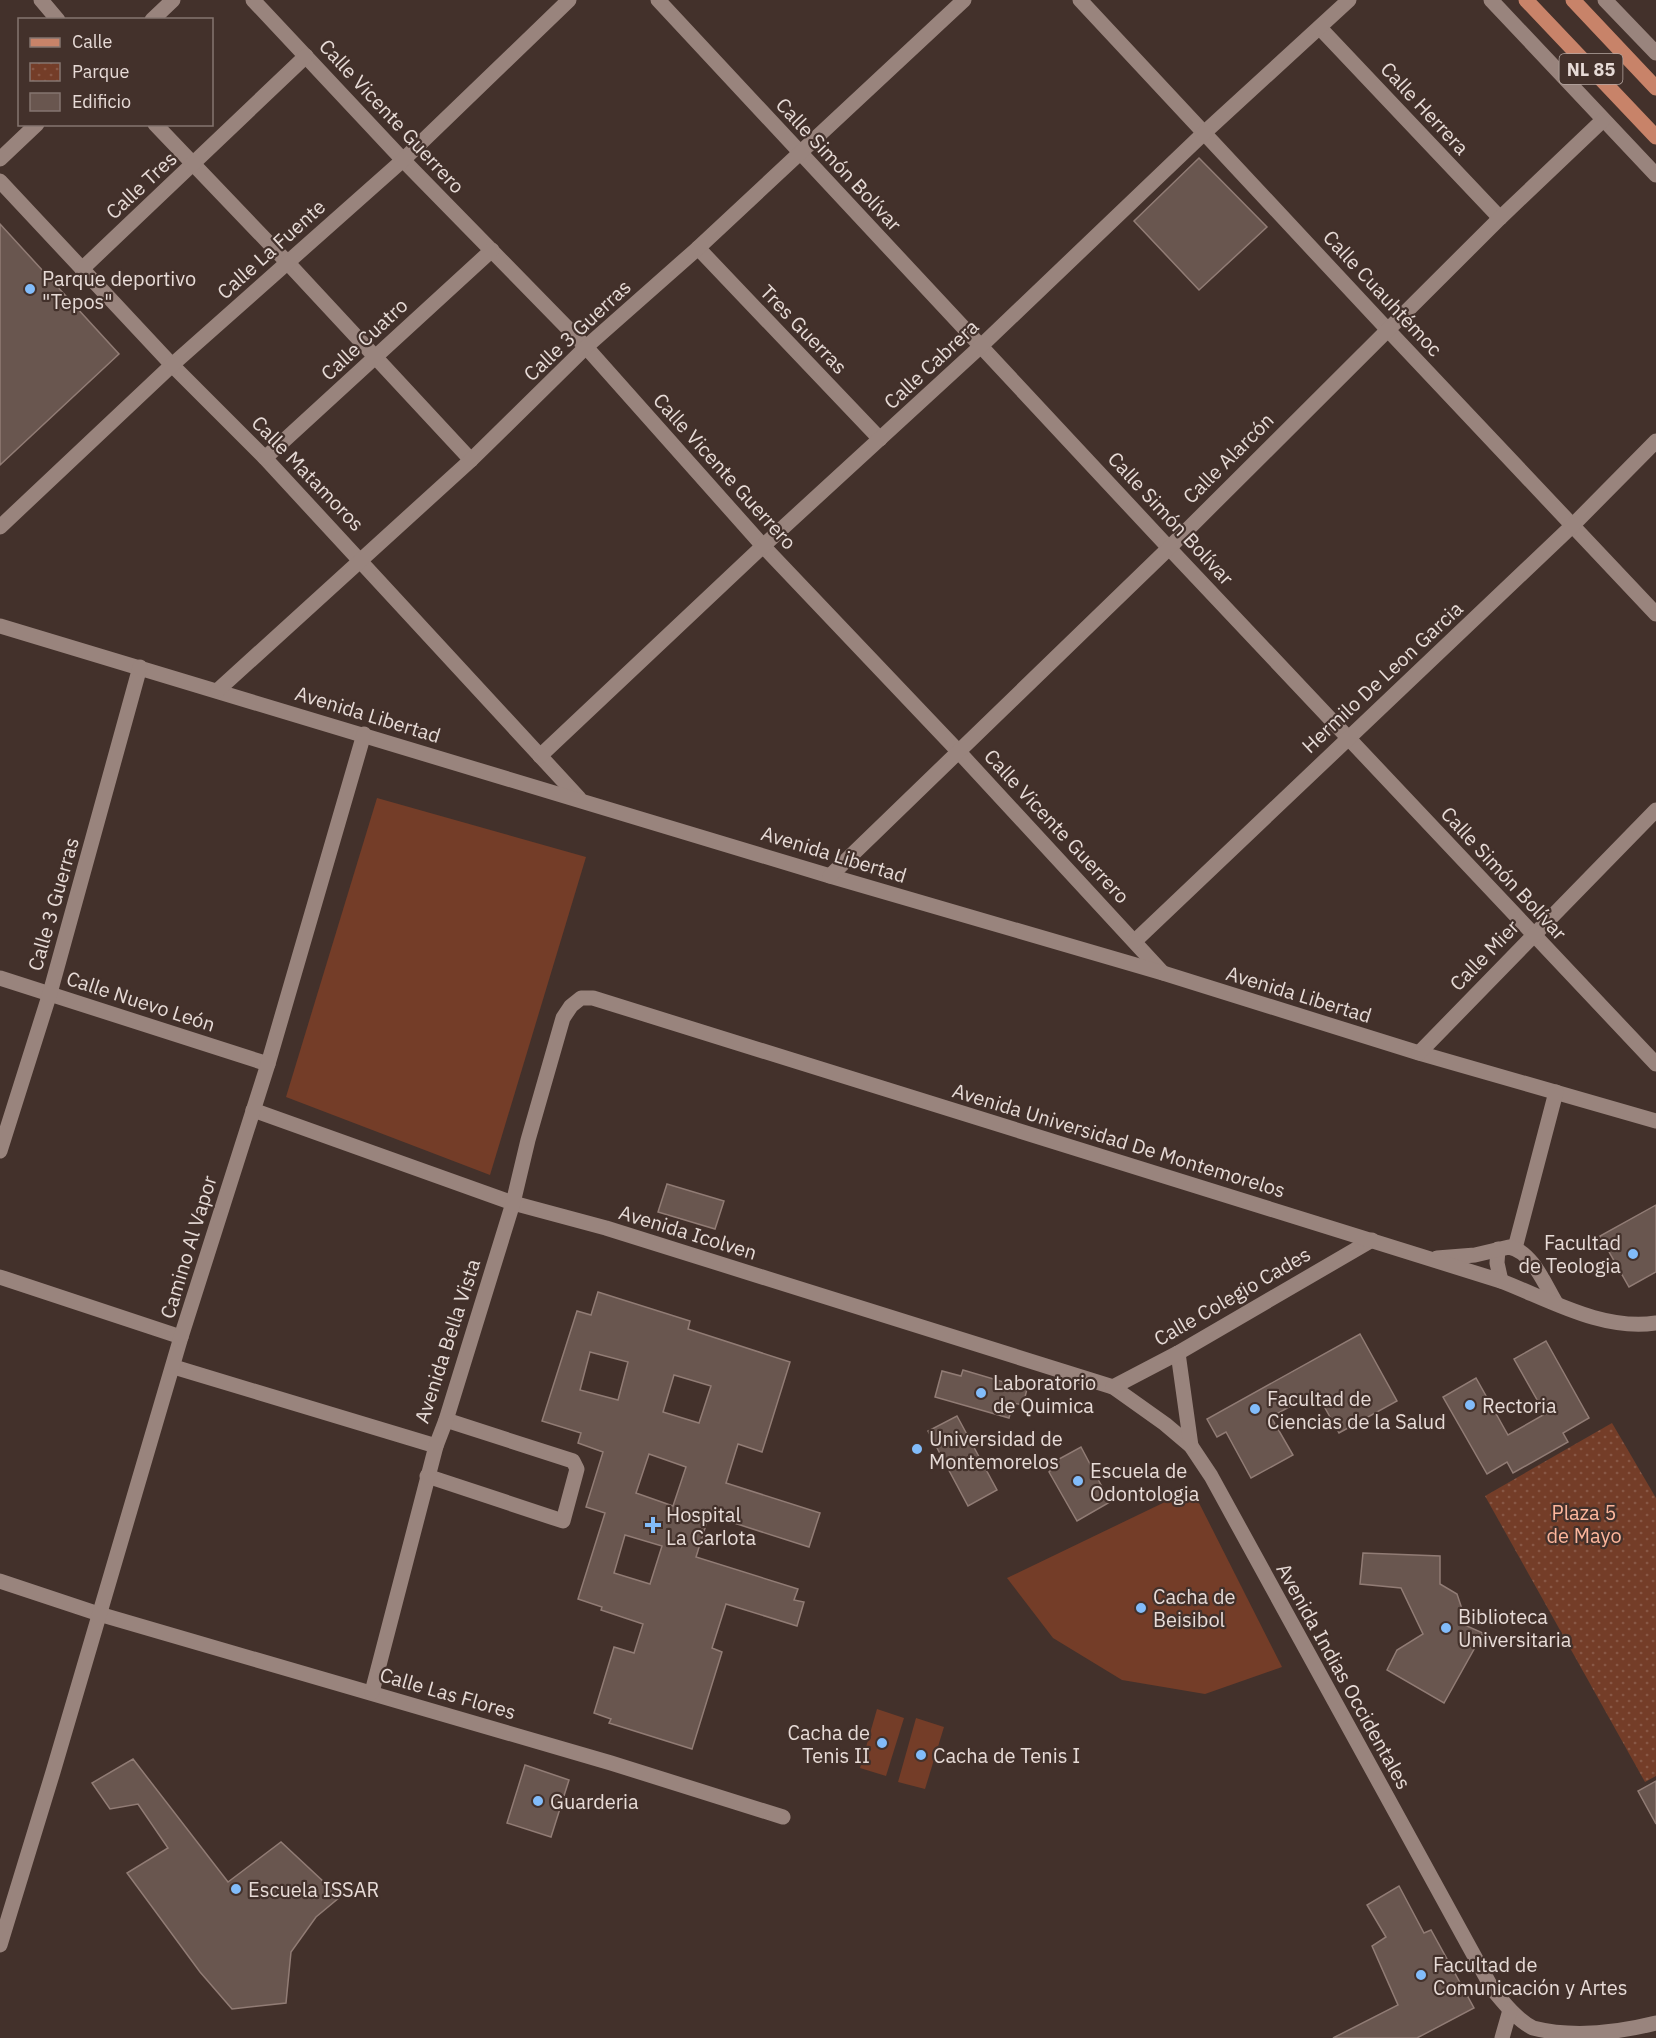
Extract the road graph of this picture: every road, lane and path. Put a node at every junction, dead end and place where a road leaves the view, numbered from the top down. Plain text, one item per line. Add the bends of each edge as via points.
1 (41, 0) edge
2 (173, 0) edge
3 (253, 0) edge
4 (569, 0) edge
5 (657, 0) edge
6 (964, 0) edge
7 (1080, 0) edge
8 (1349, 0) edge
9 (1491, 0) edge
10 (1526, 0) edge
11 (1573, 0) edge
12 (1605, 0) edge
13 (56, 18) edge
14 (154, 18) edge
15 (1320, 28) junction
16 (1656, 53) edge
17 (306, 56) junction
18 (1656, 88) edge
19 (1604, 120) junction
20 (35, 126) edge
21 (157, 126) edge
22 (1204, 133) junction
23 (1656, 137) edge
24 (800, 153) junction
25 (0, 159) edge
26 (403, 160) junction
27 (194, 165) junction
28 (1656, 175) edge
29 (0, 181) edge
30 (1500, 218) junction
31 (698, 248) junction
32 (492, 250) junction
33 (287, 262) junction
34 (82, 269) junction
35 (1387, 329) junction
36 (981, 346) junction
37 (586, 347) junction
38 (375, 357) junction
39 (172, 365) junction
40 (880, 439) junction
41 (1656, 441) edge
42 (265, 458) junction
43 (471, 460) junction
44 (1573, 525) junction
45 (0, 527) edge
46 (763, 546) junction
47 (1169, 548) junction
48 (360, 559) junction
49 (1656, 614) edge
50 (0, 617) edge
51 (5, 627) edge
52 (140, 667) junction
53 (218, 690) junction
54 (363, 734) junction
55 (1349, 736) junction
56 (958, 751) junction
57 (540, 756) junction
58 (580, 799) junction
59 (1656, 810) edge
60 (830, 876) junction
61 (1533, 935) junction
62 (1135, 941) junction
63 (1163, 974) junction
64 (0, 978) edge
65 (50, 993) junction
66 (571, 1006) joint
67 (1419, 1053) junction
68 (268, 1064) junction
69 (1656, 1064) edge
70 (1556, 1092) junction
71 (253, 1110) junction
72 (1656, 1121) edge
73 (0, 1151) edge
74 (513, 1203) junction
75 (1372, 1240) junction
76 (1515, 1248) junction
77 (1498, 1249) junction
78 (1428, 1259) junction
79 (1533, 1264) junction
80 (0, 1277) edge
81 (1505, 1282) junction
82 (1556, 1302) junction
83 (1656, 1323) edge
84 (182, 1338) junction
85 (1178, 1353) junction
86 (174, 1366) junction
87 (1113, 1387) junction
88 (446, 1420) junction
89 (436, 1446) junction
90 (1191, 1446) junction
91 (427, 1476) junction
92 (0, 1581) edge
93 (99, 1614) junction
94 (372, 1692) junction
95 (783, 1817) dead end
96 (0, 1945) edge
97 (1510, 2010) junction
98 (1651, 2028) edge
99 (1502, 2038) edge

1 - 13 street
2 - 14 street
3 - 17 street, Calle Vicente Guerrero
4 - 26 street, Calle La Fuente
5 - 24 street, Calle Simón Bolívar
6 - 24 street, Calle 3 Guerras
7 - 22 street, Calle Cuauhtémoc
8 - 15 street, Calle Cabrera
9 - 19 street
10 - 23 main road, NL 85
11 - 18 main road, NL 85
12 - 16 street
15 - 22 street, Calle Cabrera
15 - 30 street, Calle Herrera
17 - 26 street, Calle Vicente Guerrero
17 - 27 street, Calle Tres
19 - 28 street
19 - 30 street, Calle Alarcón
20 - 25 street
21 - 27 street
22 - 35 street, Calle Cuauhtémoc
22 - 36 street, Calle Cabrera
24 - 31 street, Calle 3 Guerras
24 - 36 street, Calle Simón Bolívar
26 - 32 street, Calle Vicente Guerrero
26 - 33 street, Calle La Fuente
27 - 33 street
27 - 34 street, Calle Tres
29 - 34 street, Calle Matamoros
30 - 35 street, Calle Alarcón
31 - 37 street, Calle 3 Guerras
31 - 40 street, Tres Guerras
32 - 37 street, Calle Vicente Guerrero
32 - 38 street, Calle Cuatro
33 - 38 street
33 - 39 street, Calle La Fuente
34 - 39 street, Calle Matamoros
35 - 44 street, Calle Cuauhtémoc
35 - 47 street, Calle Alarcón
36 - 40 street, Calle Cabrera
36 - 47 street, Calle Simón Bolívar
37 - 43 street, Calle 3 Guerras
37 - 46 street, Calle Vicente Guerrero
38 - 42 street, Calle Cuatro
38 - 43 street
39 - 42 street, Calle Matamoros
39 - 45 street, Calle La Fuente
40 - 46 street, Calle Cabrera
41 - 44 street, Hermilo De Leon Garcia
42 - 48 street, Calle Matamoros
43 - 48 street, Calle 3 Guerras
44 - 49 street, Calle Cuauhtémoc
44 - 55 street, Hermilo De Leon Garcia
46 - 56 street, Calle Vicente Guerrero
46 - 57 street, Calle Cabrera
47 - 55 street, Calle Simón Bolívar
47 - 56 street, Calle Alarcón
48 - 53 street, Calle 3 Guerras
48 - 57 street, Calle Matamoros
50 - 51 street
51 - 52 street, Avenida Libertad
52 - 53 street, Avenida Libertad
52 - 65 street, Calle 3 Guerras
53 - 54 street, Avenida Libertad
54 - 58 street, Avenida Libertad
54 - 68 street, Camino Al Vapor
55 - 61 street, Calle Simón Bolívar
55 - 62 street, Hermilo De Leon Garcia
56 - 60 street, Calle Alarcón
56 - 62 street, Calle Vicente Guerrero
57 - 58 street, Calle Matamoros
58 - 60 street, Avenida Libertad
59 - 61 street, Calle Mier
60 - 63 street, Avenida Libertad
61 - 67 street, Calle Mier
61 - 69 street, Calle Simón Bolívar
62 - 63 street, Calle Vicente Guerrero
63 - 67 street, Avenida Libertad
64 - 65 street, Calle Nuevo León
65 - 68 street, Calle Nuevo León
65 - 73 street, Calle 3 Guerras
66 - 74 street, Avenida Bella Vista via 563,1018
66 - 75 street, Avenida Universidad De Montemorelos via 581,998 593,998
67 - 70 street, Avenida Libertad
68 - 71 street, Camino Al Vapor
70 - 72 street, Avenida Libertad
70 - 76 street
71 - 74 street, Avenida Icolven
71 - 84 street, Camino Al Vapor
74 - 87 street, Avenida Icolven via 606,1228
74 - 88 street, Avenida Bella Vista
75 - 78 street, Avenida Universidad De Montemorelos
75 - 85 street, Calle Colegio Cades
76 - 77 street
76 - 79 street
77 - 78 street
77 - 81 street via 1497,1263
78 - 81 street, Avenida Universidad De Montemorelos
79 - 81 street
79 - 82 street
80 - 84 street
81 - 82 street, Avenida Universidad De Montemorelos
82 - 83 street, Avenida Universidad De Montemorelos via 1617,1324
84 - 86 street, Camino Al Vapor
85 - 87 street, Calle Colegio Cades
85 - 90 street
86 - 89 street
86 - 93 street, Camino Al Vapor
87 - 90 street, Avenida Indias Occidentales
88 - 89 street, Avenida Bella Vista
88 - 91 street via 573,1461 577,1469 563,1521
89 - 91 street, Avenida Bella Vista
90 - 97 street, Avenida Indias Occidentales via 1487,1980
91 - 94 street, Avenida Bella Vista
92 - 93 street, Calle Las Flores
93 - 94 street, Calle Las Flores
93 - 96 street, Camino Al Vapor
94 - 95 street, Calle Las Flores
97 - 98 street, Avenida Indias Occidentales via 1532,2027 1561,2036 1586,2038
97 - 99 street

